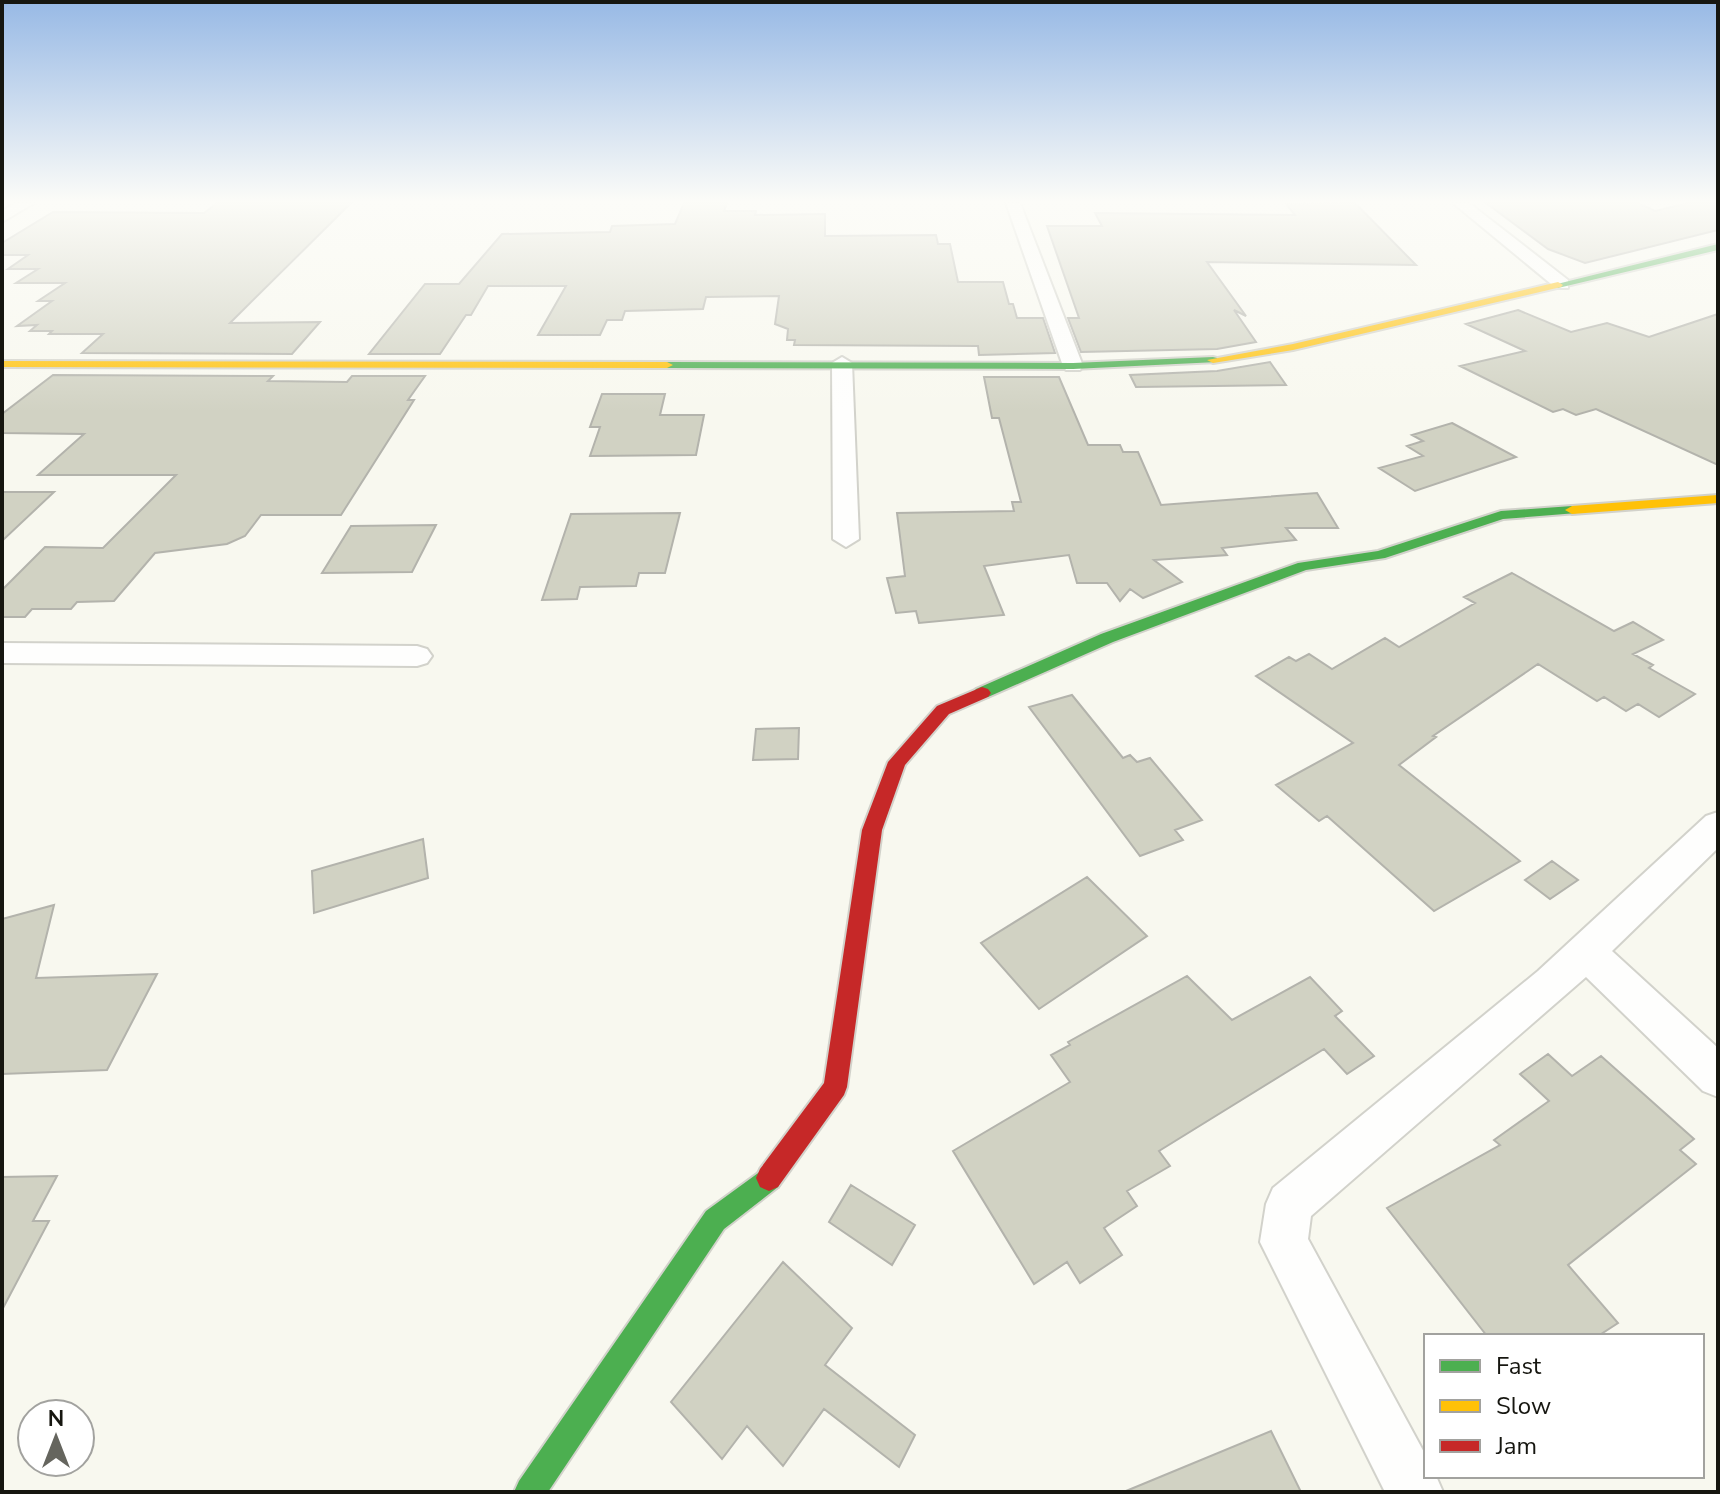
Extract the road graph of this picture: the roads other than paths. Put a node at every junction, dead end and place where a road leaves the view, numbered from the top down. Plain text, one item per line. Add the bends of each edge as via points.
1 (1039, 273) edge
2 (1548, 273) edge
3 (1610, 273) edge
4 (1562, 284) junction
5 (842, 363) junction
6 (2, 364) edge
7 (1073, 366) junction
8 (1718, 499) edge
9 (846, 539) dead end
10 (2, 653) edge
11 (417, 656) dead end
12 (1718, 826) edge
13 (1584, 950) junction
14 (1718, 1076) edge
15 (530, 1492) edge
16 (1415, 1492) edge

1 - 7 street
2 - 4 street
3 - 4 street
4 - 7 street via 1217,360
5 - 6 street
5 - 7 street
5 - 9 street
8 - 15 street via 1501,515 1380,555 1303,566 1107,638 943,710 897,762 872,830 835,1087 772,1176 715,1220
10 - 11 street
12 - 13 street
13 - 14 street
13 - 16 street via 1552,984 1289,1204 1284,1242

